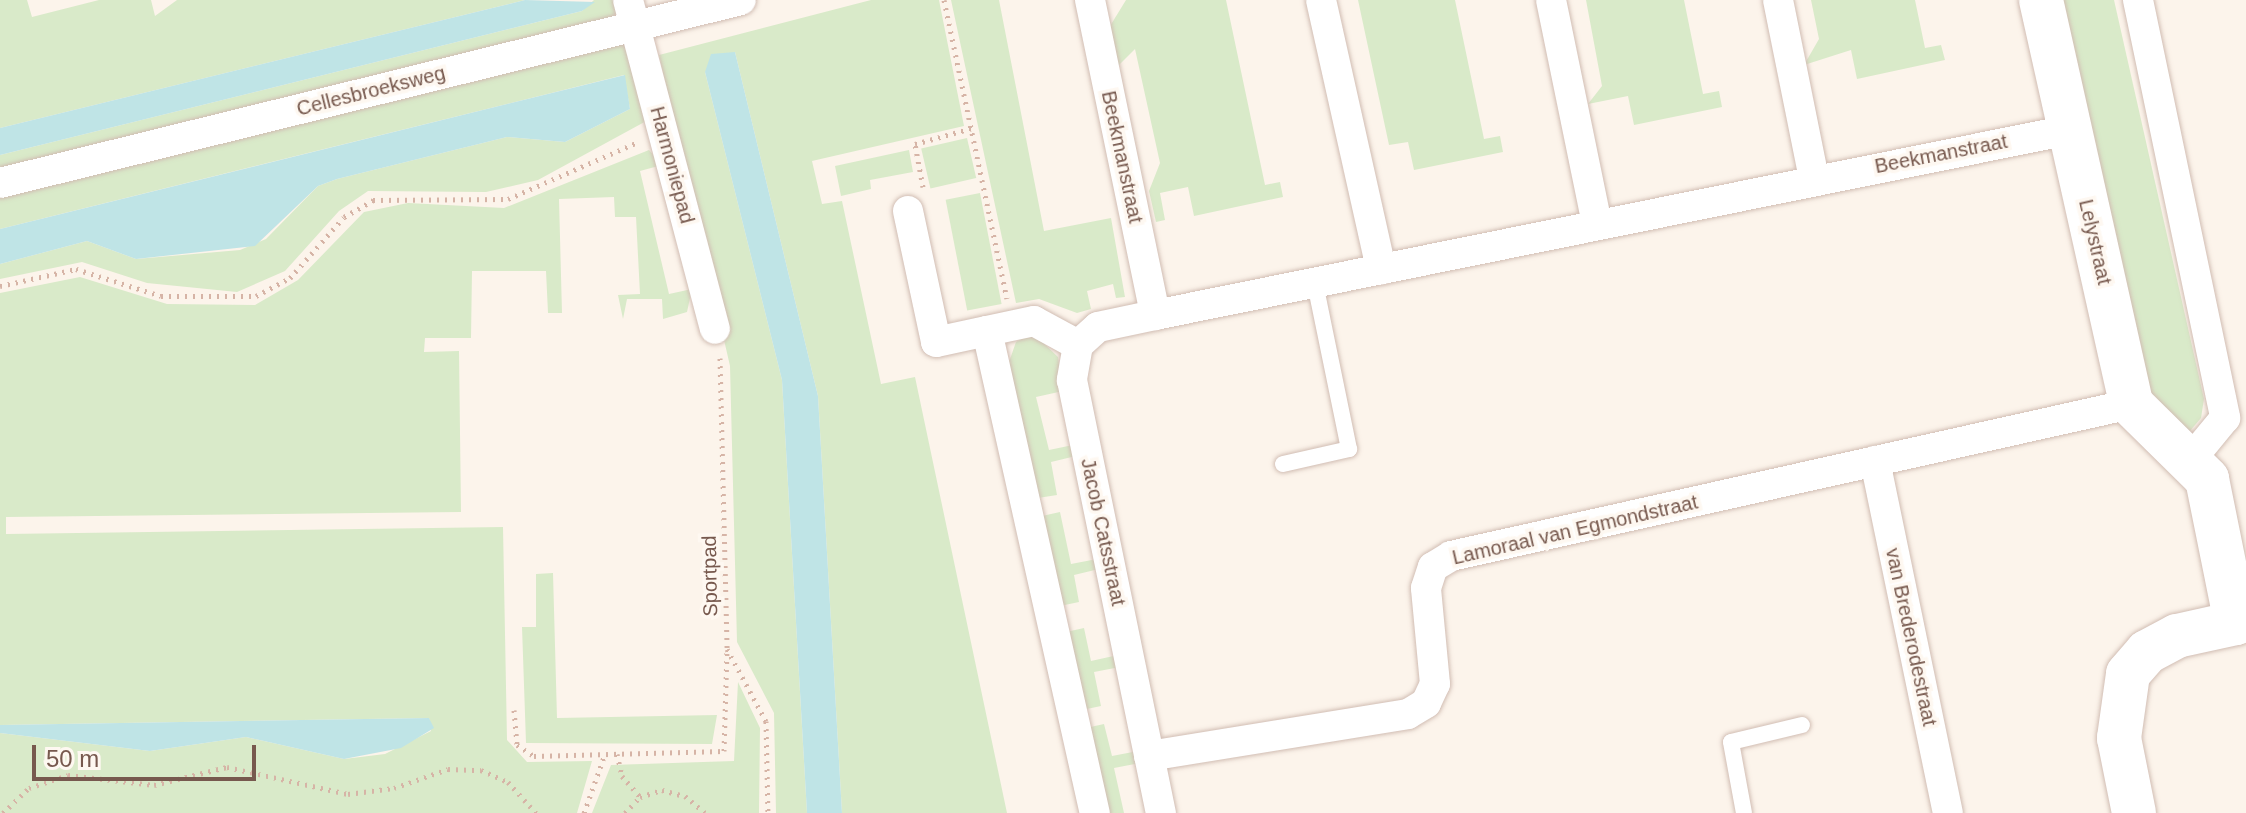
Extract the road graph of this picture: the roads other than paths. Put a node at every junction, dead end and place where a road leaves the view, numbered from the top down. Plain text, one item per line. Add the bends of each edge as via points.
1 (741, 0) edge
2 (1090, 0) edge
3 (1321, 0) edge
4 (1551, 0) edge
5 (1778, 0) edge
6 (2041, 0) edge
7 (2138, 0) edge
8 (632, 13) edge
9 (2068, 130) junction
10 (1814, 179) junction
11 (0, 183) edge
12 (908, 211) road end
13 (1597, 224) junction
14 (1381, 269) junction
15 (1315, 283) junction
16 (1155, 315) junction
17 (1000, 328) junction
18 (715, 329) road end
19 (1078, 345) junction
20 (2131, 404) junction
21 (2192, 458) junction
22 (1875, 461) junction
23 (1283, 464) dead end
24 (2241, 622) edge
25 (1802, 725) dead end
26 (1149, 756) junction
27 (1095, 813) edge
28 (1161, 813) edge
29 (1744, 813) edge
30 (1948, 813) edge
31 (2134, 813) edge

1 - 8 street, Cellesbroeksweg
2 - 16 street, Beekmanstraat
3 - 14 street
4 - 13 street
5 - 10 street
6 - 9 street, Lelystraat
7 - 21 street via 2225,418
8 - 11 street, Cellesbroeksweg
8 - 18 street, Harmoniepad
9 - 10 street, Beekmanstraat
9 - 20 street, Lelystraat
10 - 13 street, Beekmanstraat
12 - 17 street via 936,342
13 - 14 street, Beekmanstraat
14 - 15 street, Beekmanstraat
15 - 16 street, Beekmanstraat
15 - 23 lane via 1349,449
16 - 19 street, Beekmanstraat via 1098,327
17 - 19 street via 1034,321
17 - 27 street
19 - 26 street, Jacob Catsstraat via 1072,380
20 - 21 street
20 - 22 street, Lamoraal van Egmondstraat
21 - 24 street via 2207,479
22 - 26 street, Lamoraal van Egmondstraat via 1451,556 1433,567 1426,588 1435,684 1426,703 1408,714
22 - 30 street, van Brederodestraat
24 - 31 street via 2177,636 2147,652 2128,674 2119,738
25 - 29 lane via 1731,742
26 - 28 street, Jacob Catsstraat

